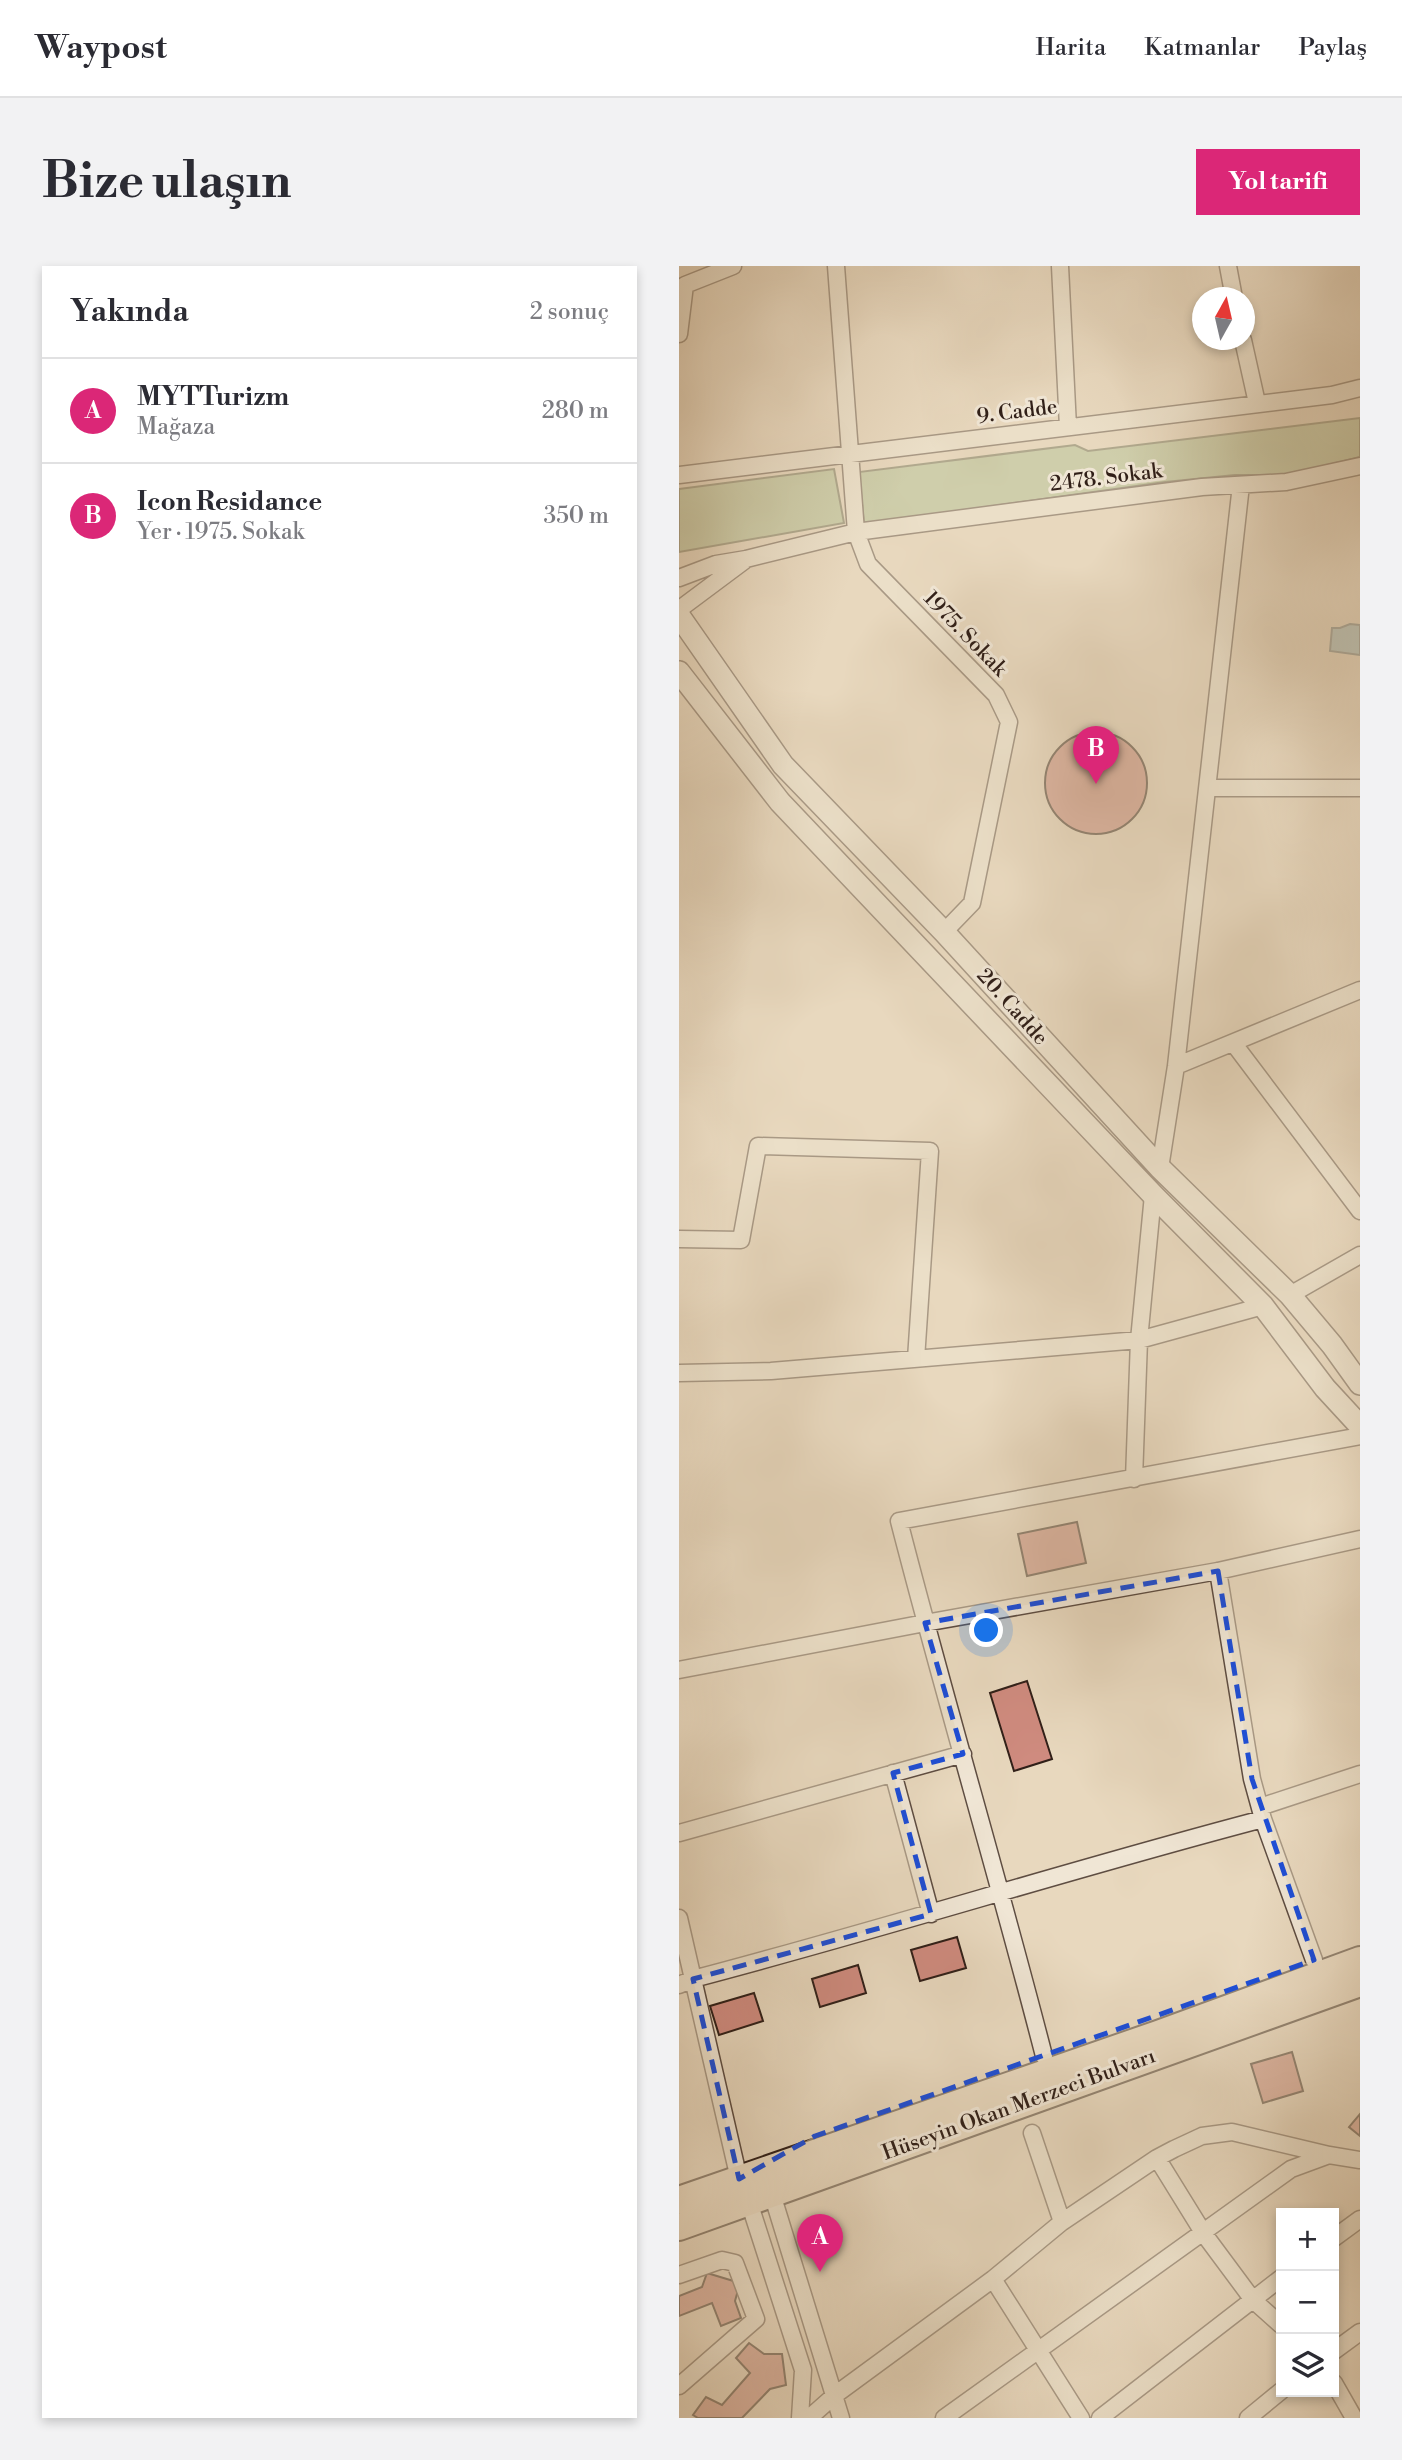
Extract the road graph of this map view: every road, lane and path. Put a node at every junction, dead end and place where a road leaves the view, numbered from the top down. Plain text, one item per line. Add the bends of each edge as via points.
1 (733, 266) edge
2 (836, 266) edge
3 (1060, 266) edge
4 (1227, 266) edge
5 (1232, 287) edge
6 (679, 334) edge
7 (1245, 350) edge
8 (1360, 388) edge
9 (1257, 403) junction
10 (1067, 427) junction
11 (850, 454) junction
12 (1360, 466) edge
13 (679, 475) edge
14 (1241, 485) junction
15 (856, 532) junction
16 (746, 559) junction
17 (679, 578) edge
18 (680, 612) edge
19 (679, 672) edge
20 (685, 686) edge
21 (1208, 788) junction
22 (1360, 788) edge
23 (944, 932) junction
24 (1360, 990) edge
25 (1234, 1044) junction
26 (1175, 1066) junction
27 (1160, 1168) junction
28 (1153, 1195) junction
29 (1360, 1211) edge
30 (679, 1239) edge
31 (1360, 1255) edge
32 (1290, 1295) junction
33 (1263, 1306) junction
34 (1139, 1340) junction
35 (916, 1359) junction
36 (679, 1373) edge
37 (1360, 1384) edge
38 (1360, 1426) edge
39 (1360, 1436) edge
40 (1134, 1479) junction
41 (1360, 1539) edge
42 (1218, 1571) junction
43 (925, 1623) junction
44 (679, 1670) edge
45 (963, 1754) junction
46 (893, 1773) junction
47 (1360, 1774) edge
48 (1262, 1813) junction
49 (679, 1833) edge
50 (1002, 1893) junction
51 (931, 1914) junction
52 (679, 1918) edge
53 (1360, 1943) edge
54 (1360, 1960) edge
55 (1314, 1961) junction
56 (686, 1982) edge
57 (1360, 1983) edge
58 (1360, 2000) edge
59 (1044, 2056) junction
60 (1032, 2133) dead end
61 (1329, 2155) junction
62 (1157, 2158) junction
63 (1360, 2160) edge
64 (757, 2188) junction
65 (679, 2200) edge
66 (1360, 2218) edge
67 (1062, 2222) junction
68 (679, 2227) edge
69 (1203, 2234) junction
70 (1339, 2234) edge
71 (679, 2275) edge
72 (993, 2279) junction
73 (1276, 2282) edge
74 (1253, 2300) junction
75 (1276, 2321) edge
76 (1360, 2332) edge
77 (1339, 2347) edge
78 (1040, 2351) junction
79 (679, 2386) edge
80 (1339, 2392) edge
81 (835, 2395) junction
82 (1276, 2396) edge
83 (800, 2418) edge
84 (809, 2418) edge
85 (841, 2418) edge
86 (944, 2418) edge
87 (1081, 2418) edge
88 (1100, 2418) edge
89 (1248, 2418) edge
90 (1354, 2418) edge

1 - 6 street via 685,285
2 - 11 street
3 - 10 street
4 - 5 street
7 - 9 street
8 - 9 street, 9. Cadde
9 - 10 street, 9. Cadde
10 - 11 street, 9. Cadde
11 - 13 street, 9. Cadde
11 - 15 street
12 - 14 street, 2478. Sokak via 1286,482
14 - 15 street, 2478. Sokak
14 - 21 street
15 - 16 street, 2478. Sokak
15 - 23 street, 1975. Sokak via 868,564 996,695 1009,722 972,903
16 - 17 street, 2478. Sokak
16 - 18 street, 2478. Sokak
18 - 23 street, 20. Cadde via 783,765
19 - 20 street, 20. Cadde
20 - 28 street, 20. Cadde via 780,802
21 - 22 street
21 - 26 street
23 - 27 street, 20. Cadde
24 - 25 street
25 - 26 street
25 - 29 street
26 - 27 street
27 - 32 street, 20. Cadde
28 - 33 street, 20. Cadde
28 - 34 street
30 - 35 street via 741,1240 758,1146 930,1151
31 - 32 street
32 - 37 street, 20. Cadde
33 - 34 street
33 - 38 street, 20. Cadde
34 - 35 street
34 - 40 street
35 - 36 street
39 - 40 street
40 - 43 street via 899,1521
41 - 42 street
42 - 43 street
42 - 48 street via 1252,1779
43 - 44 street
43 - 45 street
45 - 46 street
45 - 50 street
46 - 49 street
46 - 51 street
47 - 48 street
48 - 50 street
48 - 55 street
50 - 51 street
50 - 59 street
51 - 56 street
52 - 56 street
53 - 55 main road
54 - 64 main road, Hüseyin Okan Merzeci Bulvarı
55 - 59 main road
56 - 64 street
57 - 64 main road, Hüseyin Okan Merzeci Bulvarı
58 - 64 main road via 859,2176
59 - 64 main road via 815,2136
60 - 67 street
61 - 62 street via 1232,2132 1202,2136
61 - 63 street
61 - 69 street via 1291,2169
62 - 67 street
62 - 69 street
64 - 65 main road, Hüseyin Okan Merzeci Bulvarı
64 - 68 main road, Hüseyin Okan Merzeci Bulvarı
64 - 81 street
64 - 83 street via 803,2370
66 - 70 street
67 - 72 street
69 - 74 street
69 - 78 street
71 - 79 street via 722,2260 736,2263 757,2319
72 - 78 street
72 - 81 street
73 - 74 street
74 - 75 street
74 - 88 street
76 - 77 street
78 - 86 street
78 - 87 street
80 - 90 street
81 - 84 street
81 - 85 street
82 - 89 street

